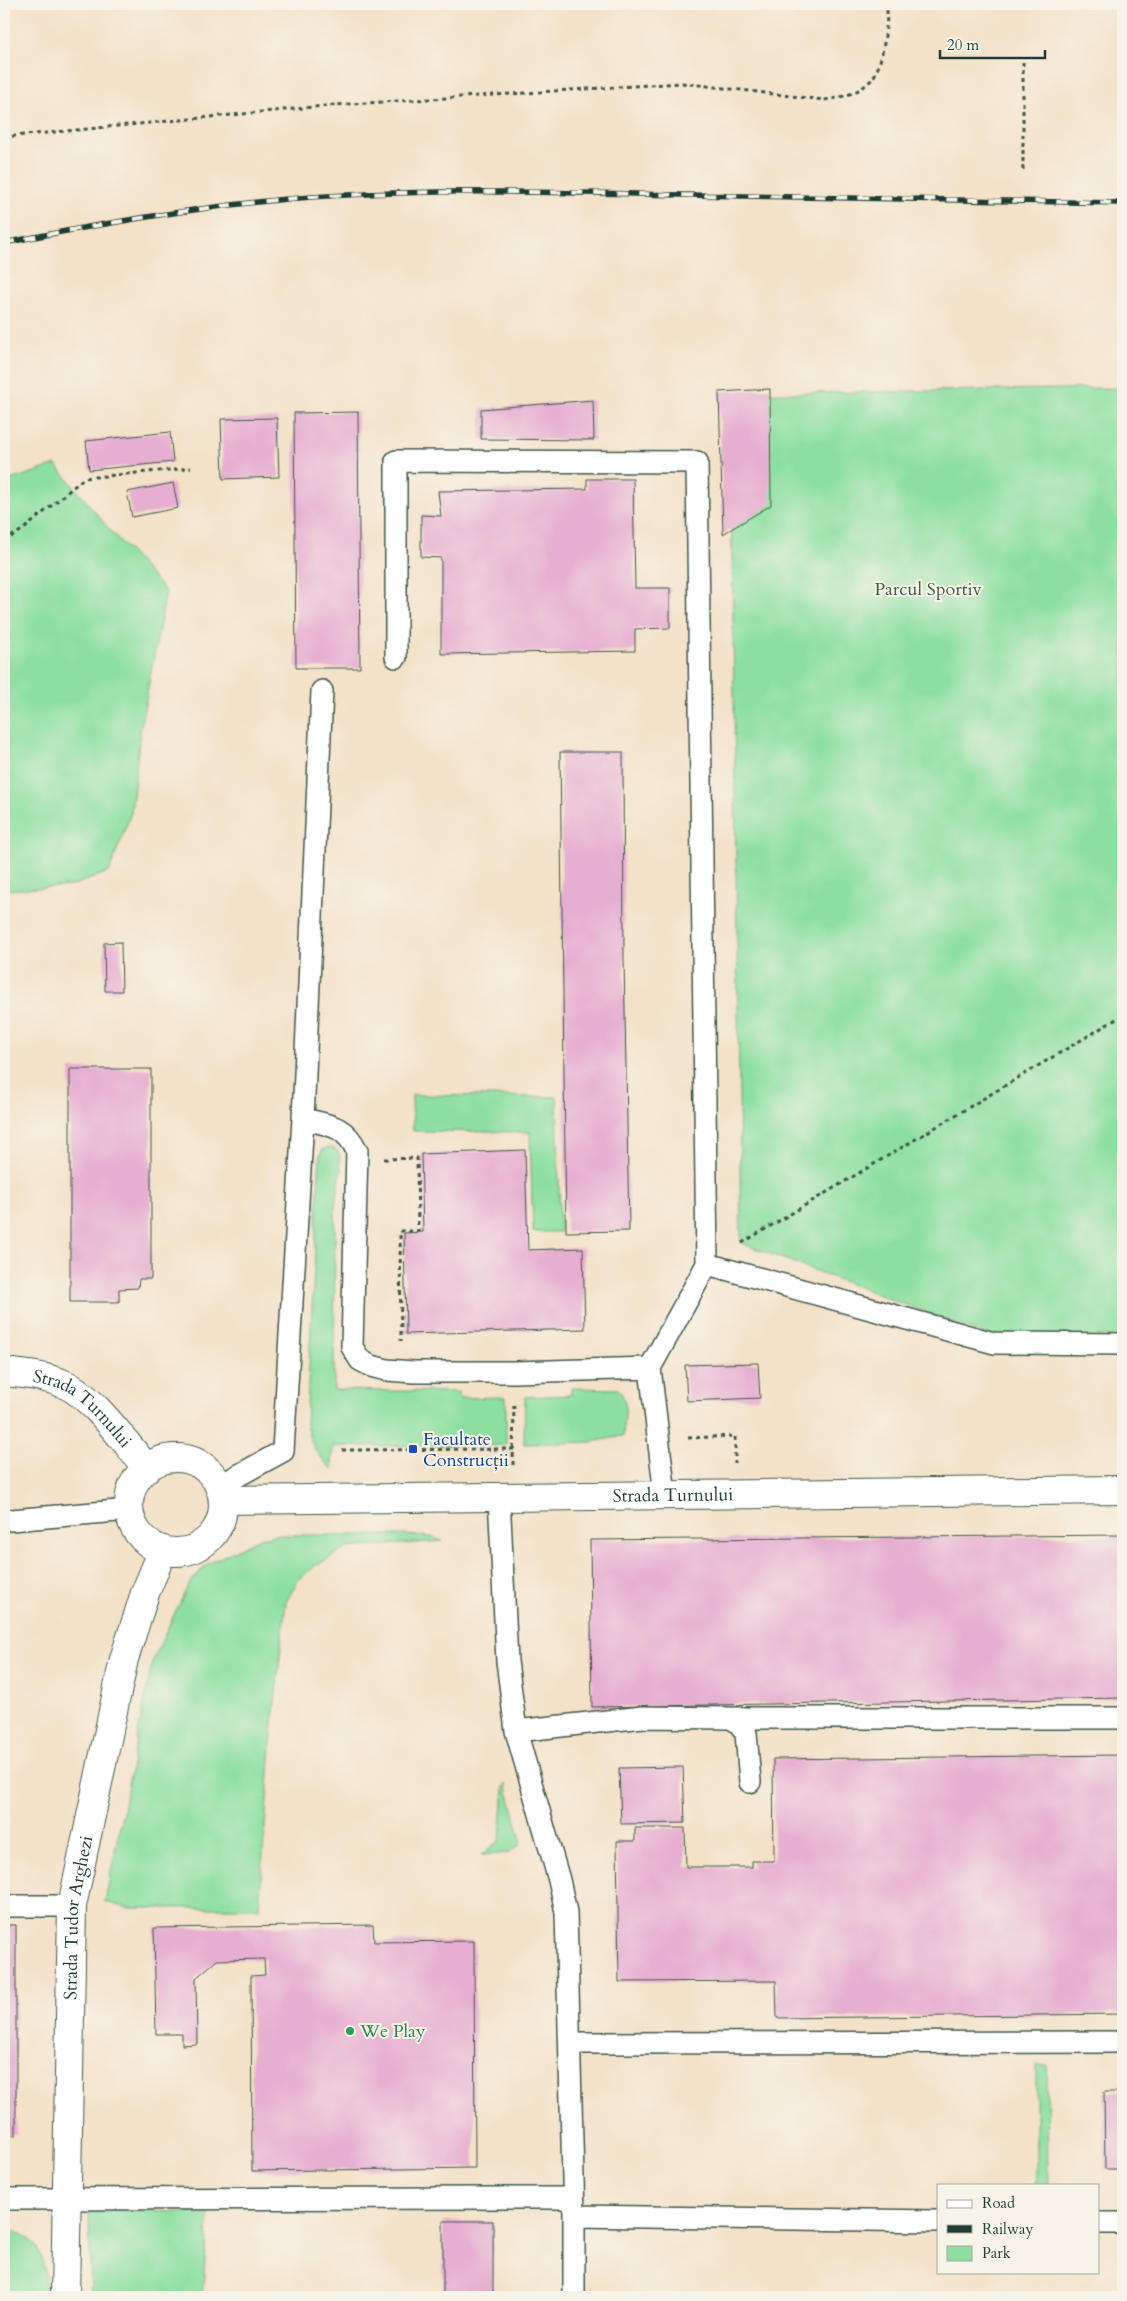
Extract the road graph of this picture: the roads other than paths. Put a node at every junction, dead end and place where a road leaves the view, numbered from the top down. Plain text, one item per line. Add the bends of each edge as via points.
1 (396, 657) dead end
2 (322, 691) dead end
3 (304, 1119) junction
4 (707, 1264) junction
5 (1123, 1344) edge
6 (650, 1368) junction
7 (4, 1372) edge
8 (147, 1468) junction
9 (1123, 1490) edge
10 (221, 1493) junction
11 (666, 1495) junction
12 (506, 1497) junction
13 (129, 1510) junction
14 (11, 1520) dead end
15 (163, 1550) junction
16 (731, 1718) junction
17 (1123, 1718) edge
18 (516, 1731) junction
19 (750, 1782) dead end
20 (4, 1906) edge
21 (72, 1906) junction
22 (1123, 2042) edge
23 (570, 2043) junction
24 (4, 2199) edge
25 (66, 2199) junction
26 (574, 2207) junction
27 (937, 2221) edge
28 (1100, 2223) edge
29 (1123, 2223) edge
30 (66, 2297) edge
31 (574, 2297) edge

1 - 4 lane via 396,461 697,462
2 - 3 lane
3 - 6 lane via 335,1126 351,1137 357,1151 352,1347 360,1360 387,1370 515,1372
3 - 10 lane via 283,1451
4 - 5 lane via 994,1343
4 - 6 lane
6 - 11 lane
7 - 8 street, Strada Turnului via 41,1377 79,1393
8 - 10 street via 159,1461 188,1459 206,1469
8 - 13 street via 136,1479 130,1494
9 - 11 street, Strada Turnului
10 - 12 street, Strada Turnului
10 - 15 street via 222,1515 206,1541 178,1552
11 - 12 street, Strada Turnului
12 - 18 lane via 507,1661
13 - 14 lane
13 - 15 street via 136,1531
15 - 21 street, Strada Tudor Arghezi via 145,1592 124,1659
16 - 17 lane
16 - 18 lane via 643,1717
16 - 19 lane via 746,1733
18 - 23 lane via 566,1912
20 - 21 lane
21 - 25 street, Strada Tudor Arghezi
22 - 23 lane
23 - 26 lane
24 - 25 lane
25 - 26 lane
25 - 30 street, Strada Tudor Arghezi
26 - 27 lane
26 - 31 lane
28 - 29 lane

